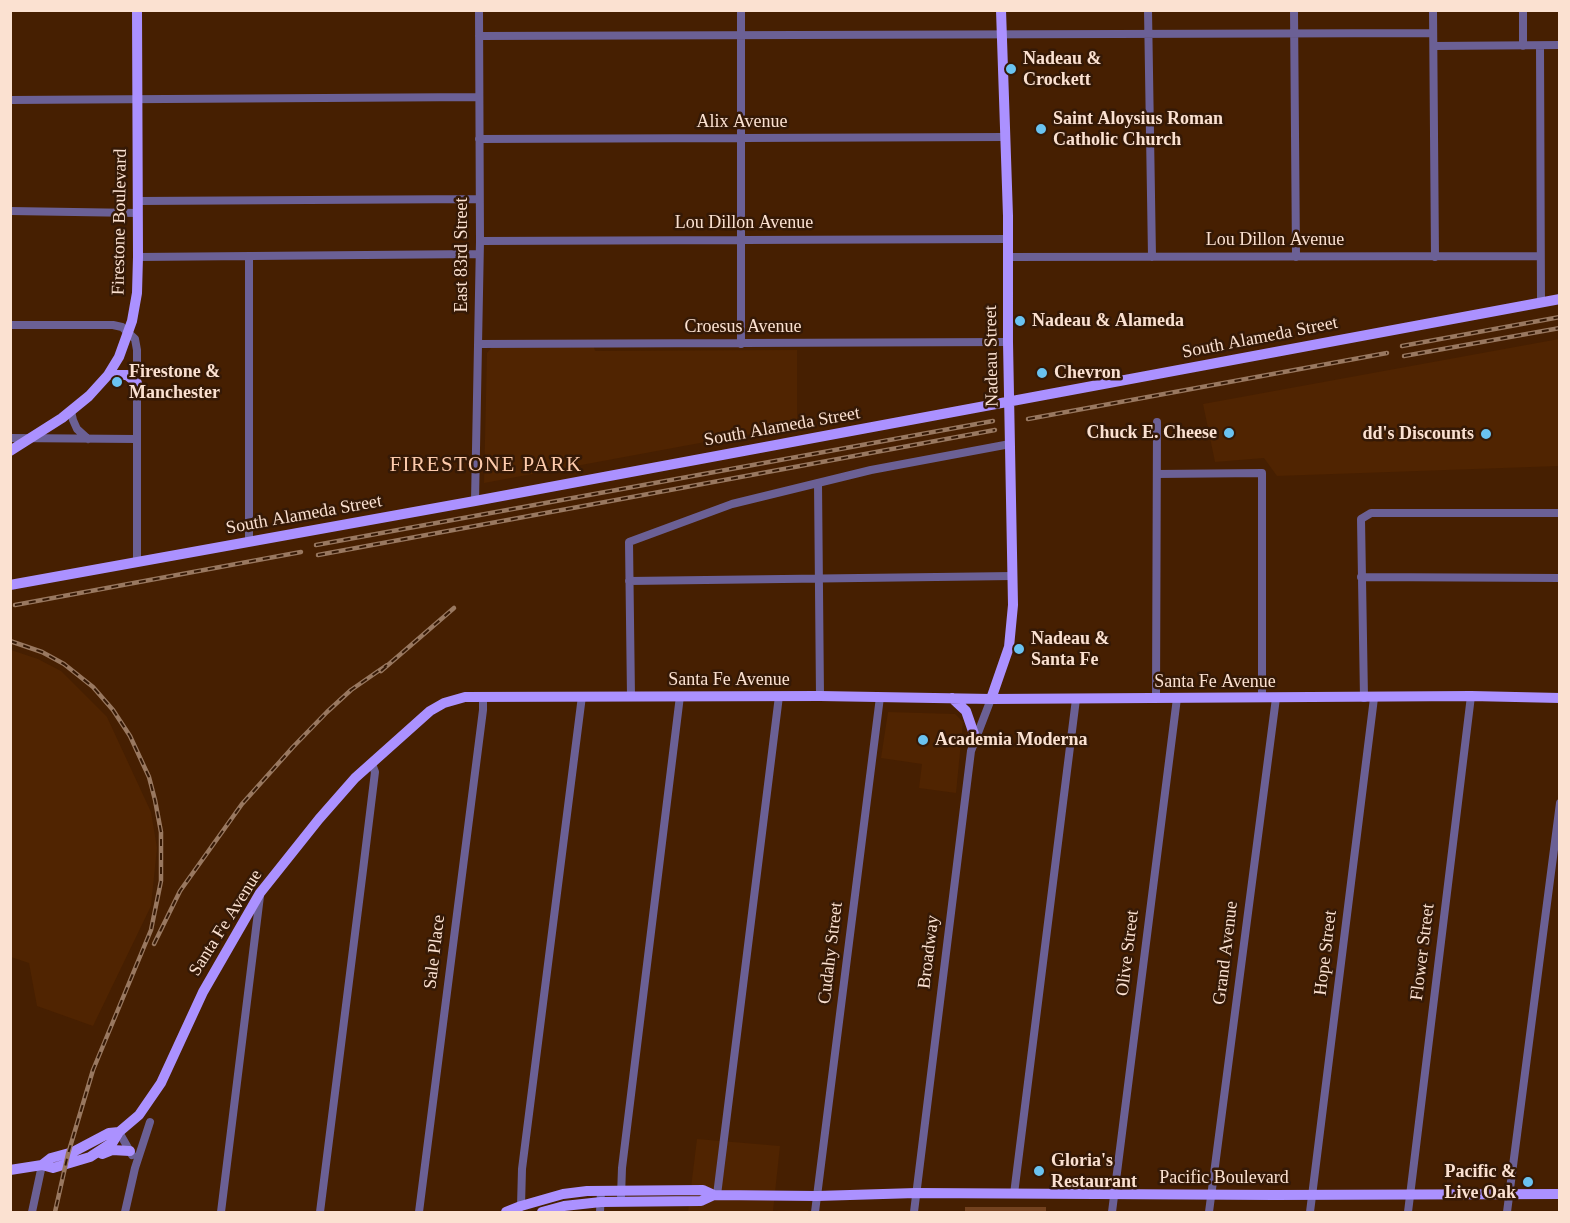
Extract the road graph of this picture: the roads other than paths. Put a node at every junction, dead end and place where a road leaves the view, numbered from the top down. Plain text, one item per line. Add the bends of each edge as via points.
1 (137, 10) edge
2 (479, 10) edge
3 (741, 10) edge
4 (1001, 10) edge
5 (1148, 10) edge
6 (1294, 10) edge
7 (1433, 10) edge
8 (1523, 10) edge
9 (1294, 33) junction
10 (1433, 33) junction
11 (1001, 34) junction
12 (1148, 34) junction
13 (742, 35) junction
14 (479, 36) junction
15 (1560, 45) edge
16 (1434, 46) junction
17 (1523, 46) junction
18 (1540, 46) junction
19 (479, 97) junction
20 (137, 99) junction
21 (10, 100) edge
22 (1005, 137) junction
23 (742, 138) junction
24 (479, 139) junction
25 (479, 199) junction
26 (138, 201) junction
27 (10, 211) edge
28 (138, 213) junction
29 (741, 239) junction
30 (1008, 239) junction
31 (480, 241) junction
32 (478, 254) junction
33 (249, 256) junction
34 (1540, 256) junction
35 (138, 257) junction
36 (1009, 257) junction
37 (1152, 257) junction
38 (1296, 257) junction
39 (1435, 257) junction
40 (1560, 299) edge
41 (1541, 303) junction
42 (10, 325) edge
43 (129, 332) junction
44 (1008, 342) junction
45 (478, 344) junction
46 (741, 344) junction
47 (108, 375) junction
48 (137, 383) junction
49 (1009, 402) junction
50 (71, 411) junction
51 (1157, 422) dead end
52 (10, 438) edge
53 (31, 439) junction
54 (88, 439) junction
55 (136, 439) junction
56 (1010, 444) junction
57 (10, 451) edge
58 (1156, 474) junction
59 (818, 483) junction
60 (475, 501) junction
61 (1560, 513) edge
62 (249, 541) junction
63 (137, 562) junction
64 (1012, 576) junction
65 (1361, 576) junction
66 (1560, 578) edge
67 (818, 579) junction
68 (629, 581) junction
69 (10, 585) edge
70 (483, 696) junction
71 (582, 696) junction
72 (681, 696) junction
73 (779, 696) junction
74 (820, 696) junction
75 (1471, 696) junction
76 (631, 697) junction
77 (880, 697) junction
78 (952, 698) junction
79 (1156, 698) junction
80 (1177, 698) junction
81 (1262, 698) junction
82 (1276, 698) junction
83 (1369, 698) junction
84 (1560, 698) edge
85 (991, 699) junction
86 (1076, 699) junction
87 (975, 737) junction
88 (372, 764) junction
89 (1560, 803) edge
90 (260, 893) junction
91 (150, 1122) dead end
92 (119, 1132) junction
93 (130, 1151) junction
94 (90, 1157) junction
95 (42, 1165) junction
96 (135, 1168) junction
97 (10, 1170) edge
98 (916, 1193) junction
99 (1014, 1194) junction
100 (1114, 1194) junction
101 (1560, 1194) edge
102 (1212, 1195) junction
103 (1312, 1195) junction
104 (1410, 1195) junction
105 (1510, 1195) junction
106 (621, 1196) junction
107 (716, 1196) junction
108 (817, 1196) junction
109 (600, 1202) edge
110 (521, 1206) junction
111 (32, 1212) edge
112 (125, 1212) edge
113 (221, 1212) edge
114 (320, 1212) edge
115 (419, 1212) edge
116 (506, 1212) edge
117 (542, 1212) edge
118 (815, 1212) edge
119 (914, 1212) edge
120 (1112, 1212) edge
121 (1209, 1212) edge
122 (1310, 1212) edge
123 (1408, 1212) edge
124 (1508, 1212) edge

1 - 20 main road, Firestone Boulevard
2 - 14 street, East 83rd Street
3 - 13 street
4 - 11 main road, Nadeau Street
5 - 12 street
6 - 9 street
7 - 10 street
8 - 17 street
9 - 10 street
9 - 12 street
9 - 38 street
10 - 16 street
11 - 12 street
11 - 13 street
11 - 22 main road, Nadeau Street
12 - 37 street
13 - 14 street
13 - 23 street
14 - 19 street, East 83rd Street
15 - 18 street
16 - 17 street
16 - 39 street
17 - 18 street
18 - 34 street
19 - 20 street
19 - 24 street, East 83rd Street
20 - 21 street
20 - 26 main road, Firestone Boulevard
22 - 23 street, Alix Avenue
22 - 30 main road, Nadeau Street
23 - 24 street, Alix Avenue
23 - 29 street
24 - 25 street, East 83rd Street
25 - 26 street
25 - 31 street, East 83rd Street
26 - 28 main road, Firestone Boulevard
27 - 28 street
28 - 35 main road, Firestone Boulevard
29 - 30 street, Lou Dillon Avenue
29 - 31 street, Lou Dillon Avenue
29 - 46 street
30 - 36 main road, Nadeau Street
31 - 32 street, East 83rd Street
32 - 33 street
32 - 45 street, East 83rd Street
33 - 35 street
33 - 62 street
34 - 39 street, Lou Dillon Avenue
34 - 41 street
35 - 43 main road, Firestone Boulevard via 137,293
36 - 37 street, Lou Dillon Avenue
36 - 44 main road, Nadeau Street
37 - 38 street, Lou Dillon Avenue
38 - 39 street, Lou Dillon Avenue
40 - 41 main road, South Alameda Street
41 - 49 main road, South Alameda Street
42 - 43 street via 113,325
43 - 47 main road, Firestone Boulevard
43 - 48 street via 137,350
44 - 46 street, Croesus Avenue
44 - 49 main road, Nadeau Street
45 - 46 street, Croesus Avenue
45 - 60 street, East 83rd Street
47 - 48 main road via 127,375
47 - 50 main road, Firestone Boulevard
48 - 55 street
49 - 56 main road, Nadeau Street
49 - 60 main road, South Alameda Street
50 - 53 main road, Firestone Boulevard
50 - 54 street via 77,429
51 - 58 street
52 - 53 street
53 - 54 street
53 - 57 main road, Firestone Boulevard
54 - 55 street
55 - 63 street
56 - 59 street
56 - 64 main road, Nadeau Street
58 - 79 street
58 - 81 street via 1262,473
59 - 67 street
59 - 68 street via 732,504 629,542
60 - 62 main road, South Alameda Street
61 - 65 street, Hope Street via 1371,513 1360,519
62 - 63 main road, South Alameda Street
63 - 69 main road, South Alameda Street
64 - 67 street
64 - 85 main road, Nadeau Street via 1009,647
65 - 66 street
65 - 83 street, Hope Street
67 - 68 street
67 - 74 street
68 - 76 street
70 - 71 main road, Santa Fe Avenue
70 - 88 main road, Santa Fe Avenue via 465,697 430,711
70 - 115 street, Sale Place
71 - 76 main road, Santa Fe Avenue
71 - 110 street via 522,1169
72 - 73 main road, Santa Fe Avenue
72 - 76 main road, Santa Fe Avenue
72 - 106 street
73 - 74 main road, Santa Fe Avenue
73 - 107 street
74 - 77 main road, Santa Fe Avenue
75 - 83 main road, Santa Fe Avenue
75 - 84 main road, Santa Fe Avenue
75 - 104 street, Flower Street
77 - 78 main road, Santa Fe Avenue
77 - 108 street, Cudahy Street
78 - 85 main road, Santa Fe Avenue
78 - 87 main road via 966,711
79 - 80 main road, Santa Fe Avenue
79 - 86 main road, Santa Fe Avenue
80 - 81 main road, Santa Fe Avenue
80 - 100 street, Olive Street
81 - 82 main road, Santa Fe Avenue
82 - 83 main road, Santa Fe Avenue
82 - 102 street, Grand Avenue
83 - 103 street, Hope Street
85 - 86 main road, Santa Fe Avenue
85 - 87 street, Broadway
86 - 99 street
87 - 98 street, Broadway
88 - 90 main road, Santa Fe Avenue via 319,819
88 - 114 street via 375,772
89 - 105 street
90 - 92 main road, Santa Fe Avenue via 203,992 155,1094
90 - 113 street
91 - 96 street
92 - 93 street
92 - 94 main road, Santa Fe Avenue via 113,1142
92 - 95 main road, Santa Fe Avenue via 108,1133
93 - 94 main road via 112,1150
93 - 96 street
94 - 95 main road, Santa Fe Avenue via 53,1168
95 - 97 main road, Santa Fe Avenue
95 - 111 street
96 - 112 street
98 - 99 main road, Pacific Boulevard
98 - 108 main road, Pacific Boulevard
98 - 119 street, Broadway
99 - 100 main road, Pacific Boulevard
100 - 102 main road, Pacific Boulevard
100 - 120 street, Olive Street
101 - 105 main road, Pacific Boulevard
102 - 103 main road, Pacific Boulevard
102 - 121 street, Grand Avenue
103 - 104 main road, Pacific Boulevard
103 - 122 street, Hope Street
104 - 105 main road, Pacific Boulevard
104 - 123 street, Flower Street
105 - 124 street
106 - 107 main road, Pacific Boulevard via 702,1190
106 - 109 main road, Pacific Boulevard
107 - 108 main road, Pacific Boulevard
108 - 118 street, Cudahy Street
109 - 110 main road via 563,1194
109 - 117 main road
110 - 116 main road

